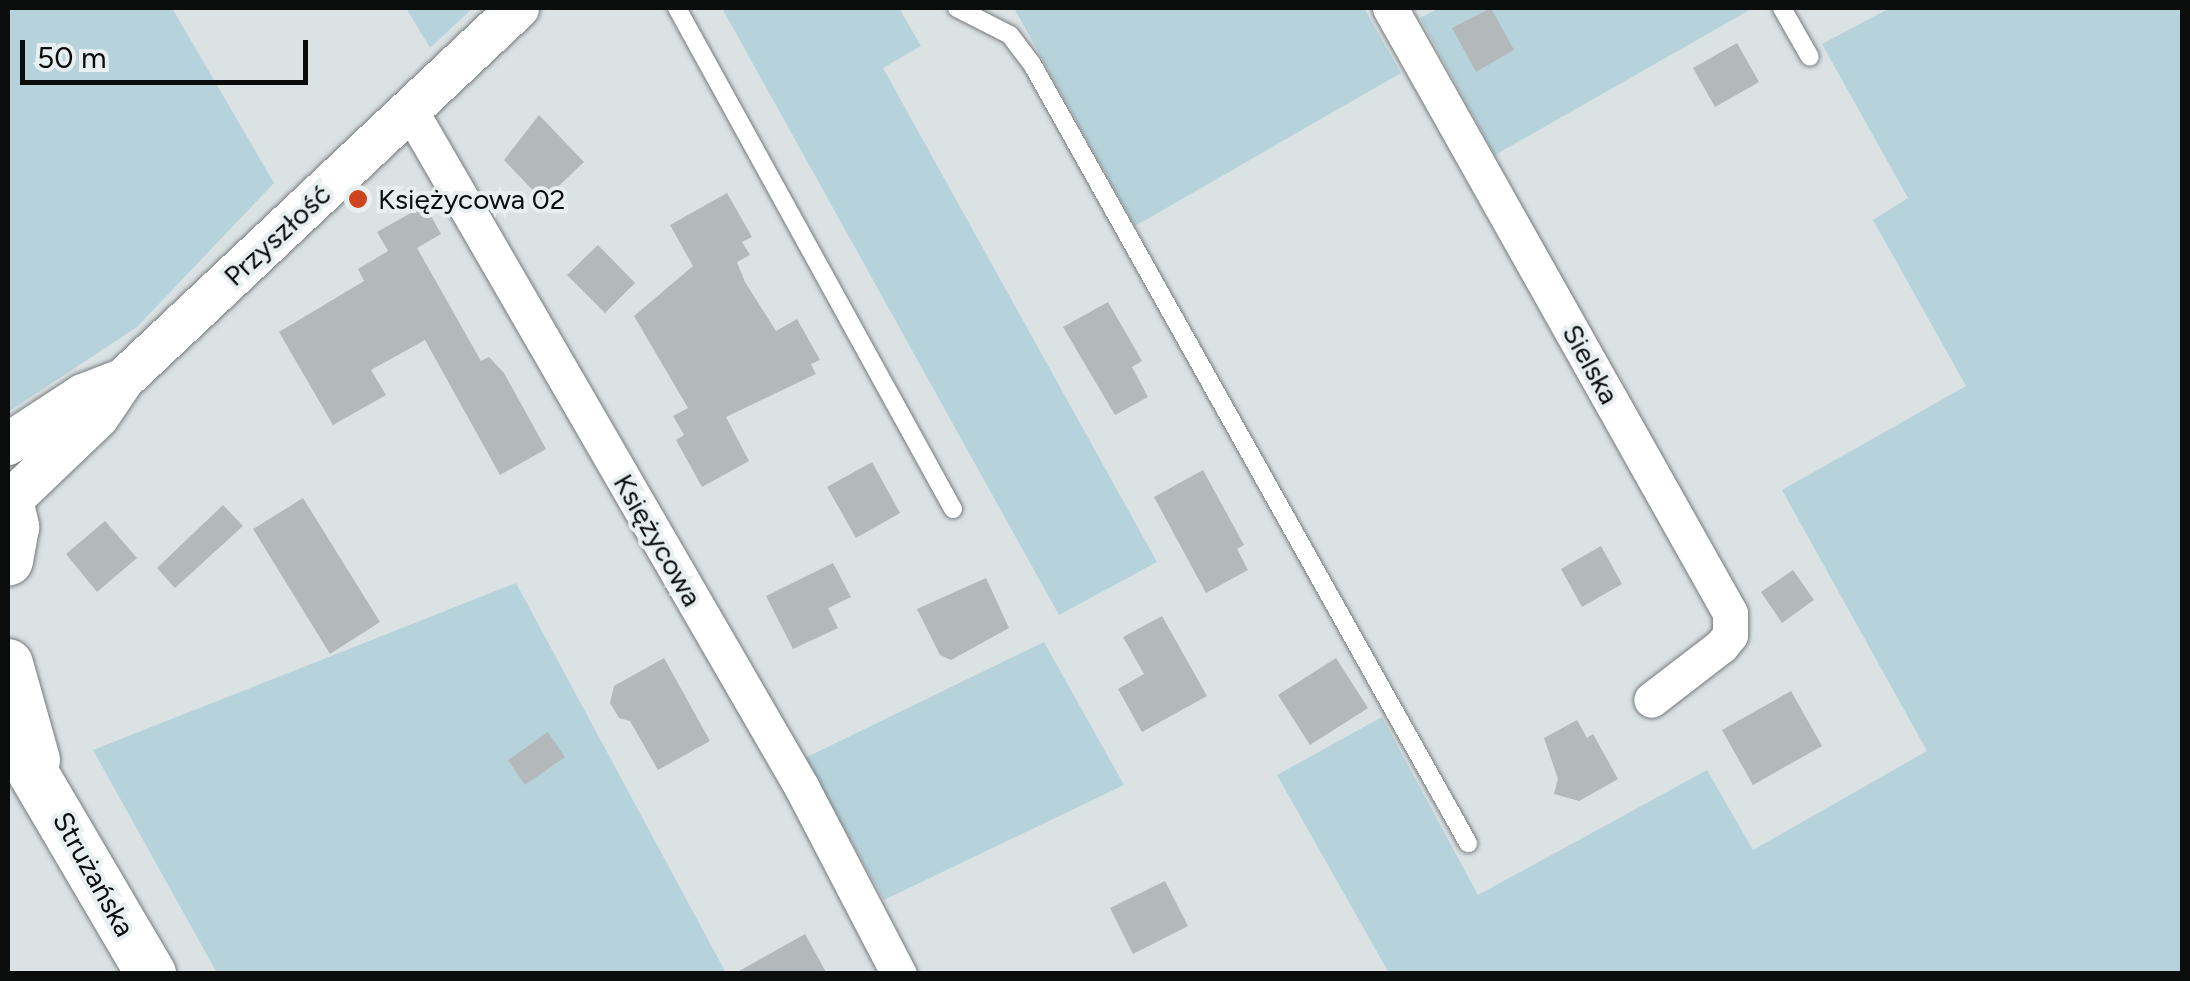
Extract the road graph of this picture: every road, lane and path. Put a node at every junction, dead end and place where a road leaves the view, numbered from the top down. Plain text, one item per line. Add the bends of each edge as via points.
1 (518, 8) edge
2 (677, 8) edge
3 (957, 8) edge
4 (1390, 8) edge
5 (1782, 8) edge
6 (1810, 58) dead end
7 (410, 110) junction
8 (123, 380) junction
9 (8, 444) edge
10 (8, 501) edge
11 (954, 510) dead end
12 (8, 560) edge
13 (8, 664) edge
14 (1651, 700) dead end
15 (8, 730) edge
16 (38, 775) junction
17 (1468, 843) dead end
18 (150, 974) edge
19 (900, 974) edge

1 - 7 street, Przyszłość
2 - 11 lane
3 - 17 lane via 1010,35 1032,64
4 - 14 street, Sielska via 1730,613 1730,634 1721,646
5 - 6 lane
7 - 8 street, Przyszłość
7 - 19 street, Księżycowa via 802,788
8 - 9 street, Przyszłość via 83,395
8 - 10 street, Przyszłość via 98,417
10 - 12 main road via 14,527
13 - 16 main road, Strużańska
15 - 16 main road, Strużańska
16 - 18 main road, Strużańska

